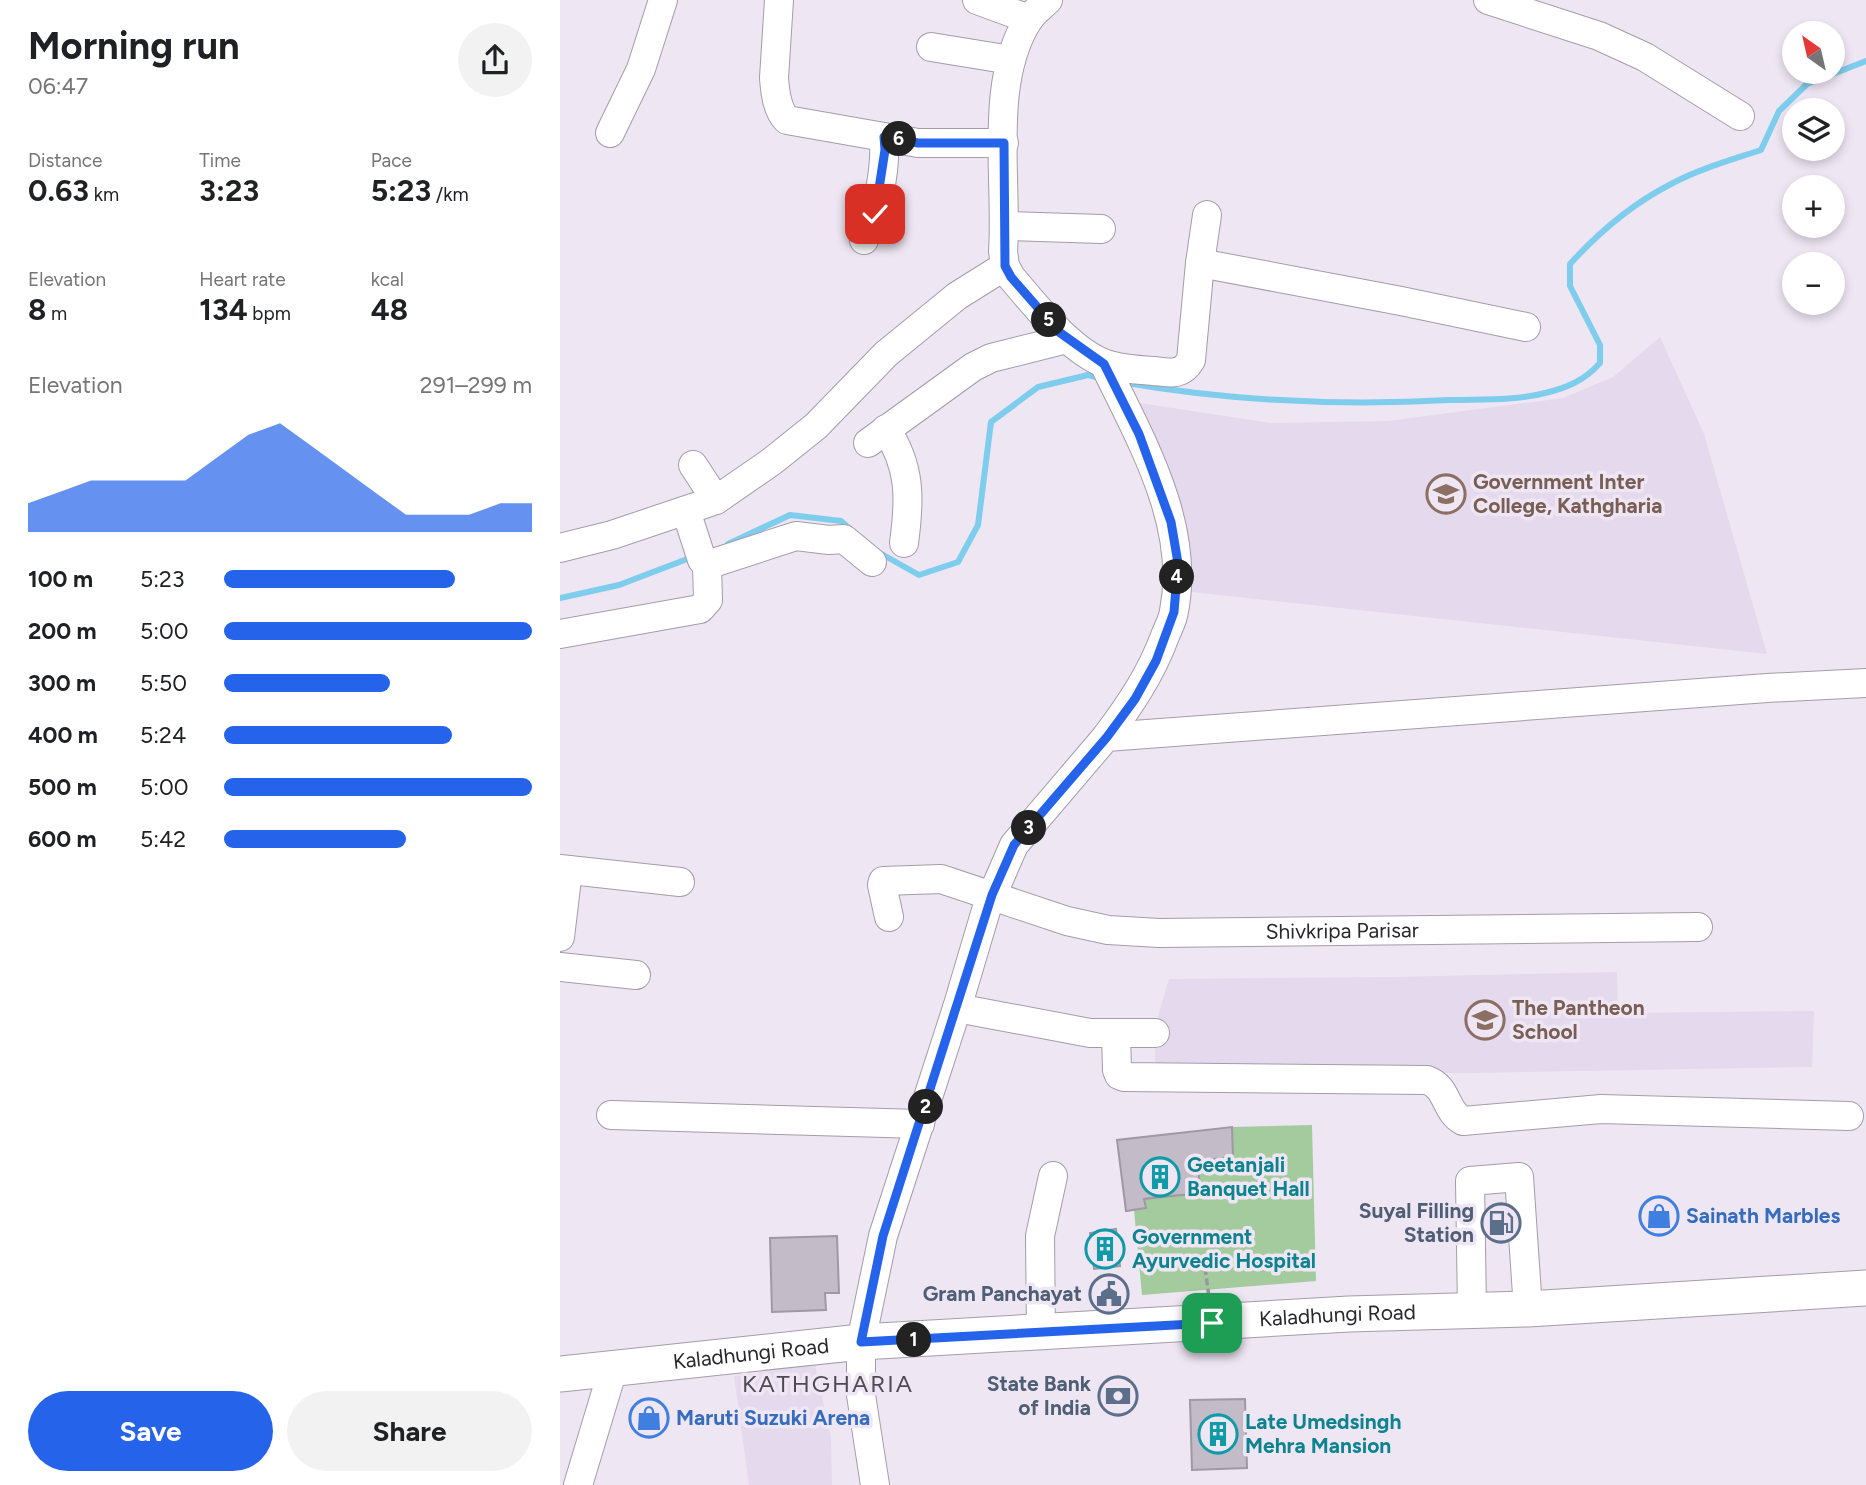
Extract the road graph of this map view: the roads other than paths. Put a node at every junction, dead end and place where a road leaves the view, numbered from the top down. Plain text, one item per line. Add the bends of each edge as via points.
1 (663, 0) edge
2 (779, 0) edge
3 (977, 0) edge
4 (1488, 0) edge
5 (1039, 10) edge
6 (931, 47) dead end
7 (1011, 60) junction
8 (1740, 116) dead end
9 (610, 133) dead end
10 (884, 137) junction
11 (1004, 143) junction
12 (1207, 215) dead end
13 (1005, 226) junction
14 (1101, 229) dead end
15 (864, 240) dead end
16 (1200, 263) junction
17 (1005, 266) junction
18 (1526, 327) dead end
19 (1067, 339) junction
20 (1104, 364) junction
21 (693, 465) dead end
22 (716, 500) junction
23 (686, 511) junction
24 (904, 543) dead end
25 (560, 548) edge
26 (702, 556) junction
27 (872, 562) dead end
28 (560, 634) edge
29 (1866, 683) edge
30 (1107, 737) junction
31 (564, 870) edge
32 (680, 882) dead end
33 (992, 895) junction
34 (889, 916) dead end
35 (1698, 927) dead end
36 (560, 937) edge
37 (560, 967) edge
38 (636, 975) dead end
39 (957, 1008) junction
40 (1155, 1033) dead end
41 (1116, 1034) junction
42 (611, 1115) dead end
43 (1849, 1116) dead end
44 (920, 1125) junction
45 (1054, 1176) dead end
46 (1866, 1288) edge
47 (1528, 1309) junction
48 (1472, 1310) junction
49 (1041, 1333) junction
50 (861, 1342) junction
51 (613, 1369) junction
52 (560, 1374) edge
53 (578, 1485) edge
54 (876, 1485) edge

1 - 9 street via 641,69
2 - 10 street via 774,78 784,117
3 - 5 street
4 - 8 street via 1599,36 1645,57
5 - 7 street
6 - 7 street
7 - 11 street via 1003,108
10 - 11 street via 918,143
10 - 15 street via 879,195
11 - 13 street
12 - 16 street
13 - 14 street
13 - 17 street
16 - 18 street
16 - 20 street via 1191,360 1186,369 1178,373
17 - 19 street
17 - 22 street via 957,296 886,354 816,426
19 - 20 street
19 - 24 street via 991,358 877,436 904,464 908,486
20 - 30 street via 1139,434 1171,522 1178,563 1174,612 1156,661
21 - 22 street
22 - 23 street
23 - 25 street
23 - 26 street
26 - 27 street via 796,536 844,539
26 - 28 street via 708,600 700,609
29 - 30 street
30 - 33 street via 1014,845
31 - 32 street
31 - 36 street
33 - 34 street, Shivkripa Parisar via 941,879 883,881
33 - 35 street, Shivkripa Parisar via 1108,930 1159,933
33 - 39 street
37 - 38 street
39 - 41 street
39 - 44 street
40 - 41 street
41 - 43 street via 1117,1070 1124,1077 1427,1080 1436,1083 1453,1113 1464,1121 1601,1109
42 - 44 street
44 - 50 street via 883,1236
45 - 49 street via 1040,1236
46 - 47 main road, Kaladhungi Road
47 - 48 main road, Kaladhungi Road
47 - 48 street via 1519,1177 1471,1181
48 - 49 main road, Kaladhungi Road
49 - 50 main road, Kaladhungi Road
50 - 51 main road, Kaladhungi Road
50 - 54 street via 861,1395
51 - 52 main road, Kaladhungi Road
51 - 53 street

